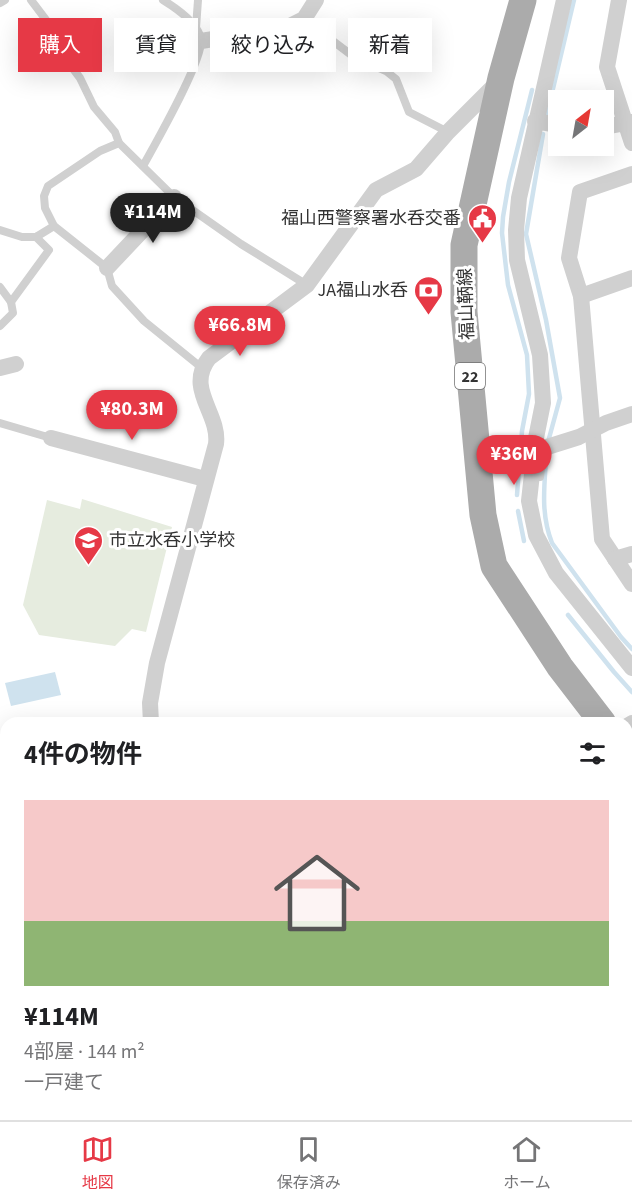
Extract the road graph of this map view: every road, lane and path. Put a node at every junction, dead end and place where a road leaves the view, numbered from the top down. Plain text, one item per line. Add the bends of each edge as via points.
1 (5, 0) edge
2 (31, 0) edge
3 (163, 0) edge
4 (198, 0) edge
5 (316, 0) edge
6 (523, 0) edge
7 (564, 0) edge
8 (619, 0) edge
9 (0, 3) edge
10 (305, 18) edge
11 (199, 35) junction
12 (210, 36) edge
13 (336, 43) edge
14 (501, 78) junction
15 (535, 122) junction
16 (629, 123) edge
17 (548, 124) edge
18 (614, 125) edge
19 (448, 132) junction
20 (119, 143) junction
21 (632, 143) edge
22 (143, 166) junction
23 (632, 174) edge
24 (174, 197) junction
25 (54, 226) junction
26 (0, 230) edge
27 (36, 237) junction
28 (107, 268) junction
29 (632, 278) edge
30 (307, 285) junction
31 (0, 287) edge
32 (581, 296) junction
33 (11, 303) junction
34 (0, 326) edge
35 (202, 368) junction
36 (543, 403) junction
37 (632, 414) edge
38 (0, 423) edge
39 (593, 430) junction
40 (51, 438) joint
41 (544, 448) junction
42 (205, 479) junction
43 (531, 511) junction
44 (632, 554) edge
45 (615, 559) junction
46 (632, 584) edge
47 (632, 668) edge
48 (151, 717) edge
49 (598, 717) edge

1 - 9 lane
2 - 20 lane via 62,41 68,62
3 - 11 lane
4 - 11 lane
5 - 10 street
6 - 14 main road, 福山鞆線 / 22
7 - 15 street
8 - 16 street via 607,67
11 - 12 street
11 - 22 lane via 191,73
13 - 19 lane via 354,57 387,71 396,79 409,112
14 - 19 street
14 - 49 main road, 福山鞆線 / 22 via 464,245 464,312 483,515 494,566 560,667
15 - 17 street
15 - 36 street via 516,230 518,260 540,356
16 - 18 street
16 - 21 street
19 - 30 street via 416,169 376,190
20 - 22 lane
20 - 25 lane via 48,186 45,208
22 - 24 lane
23 - 32 street via 580,192 569,258
24 - 28 street
24 - 30 lane
25 - 27 lane
25 - 28 lane
26 - 27 lane
27 - 33 lane via 49,250
28 - 35 lane via 112,286 144,321
29 - 32 street
30 - 35 street via 209,358
31 - 33 lane
32 - 39 street
33 - 34 lane via 13,313
35 - 42 street via 199,377 205,404 217,435
36 - 41 lane
36 - 43 street via 536,438
37 - 39 street
38 - 40 lane
39 - 41 street
39 - 45 street via 602,539
40 - 42 street
41 - 43 lane via 536,503
42 - 48 street via 157,663
43 - 47 street via 536,535 556,573
44 - 45 street
45 - 46 street

